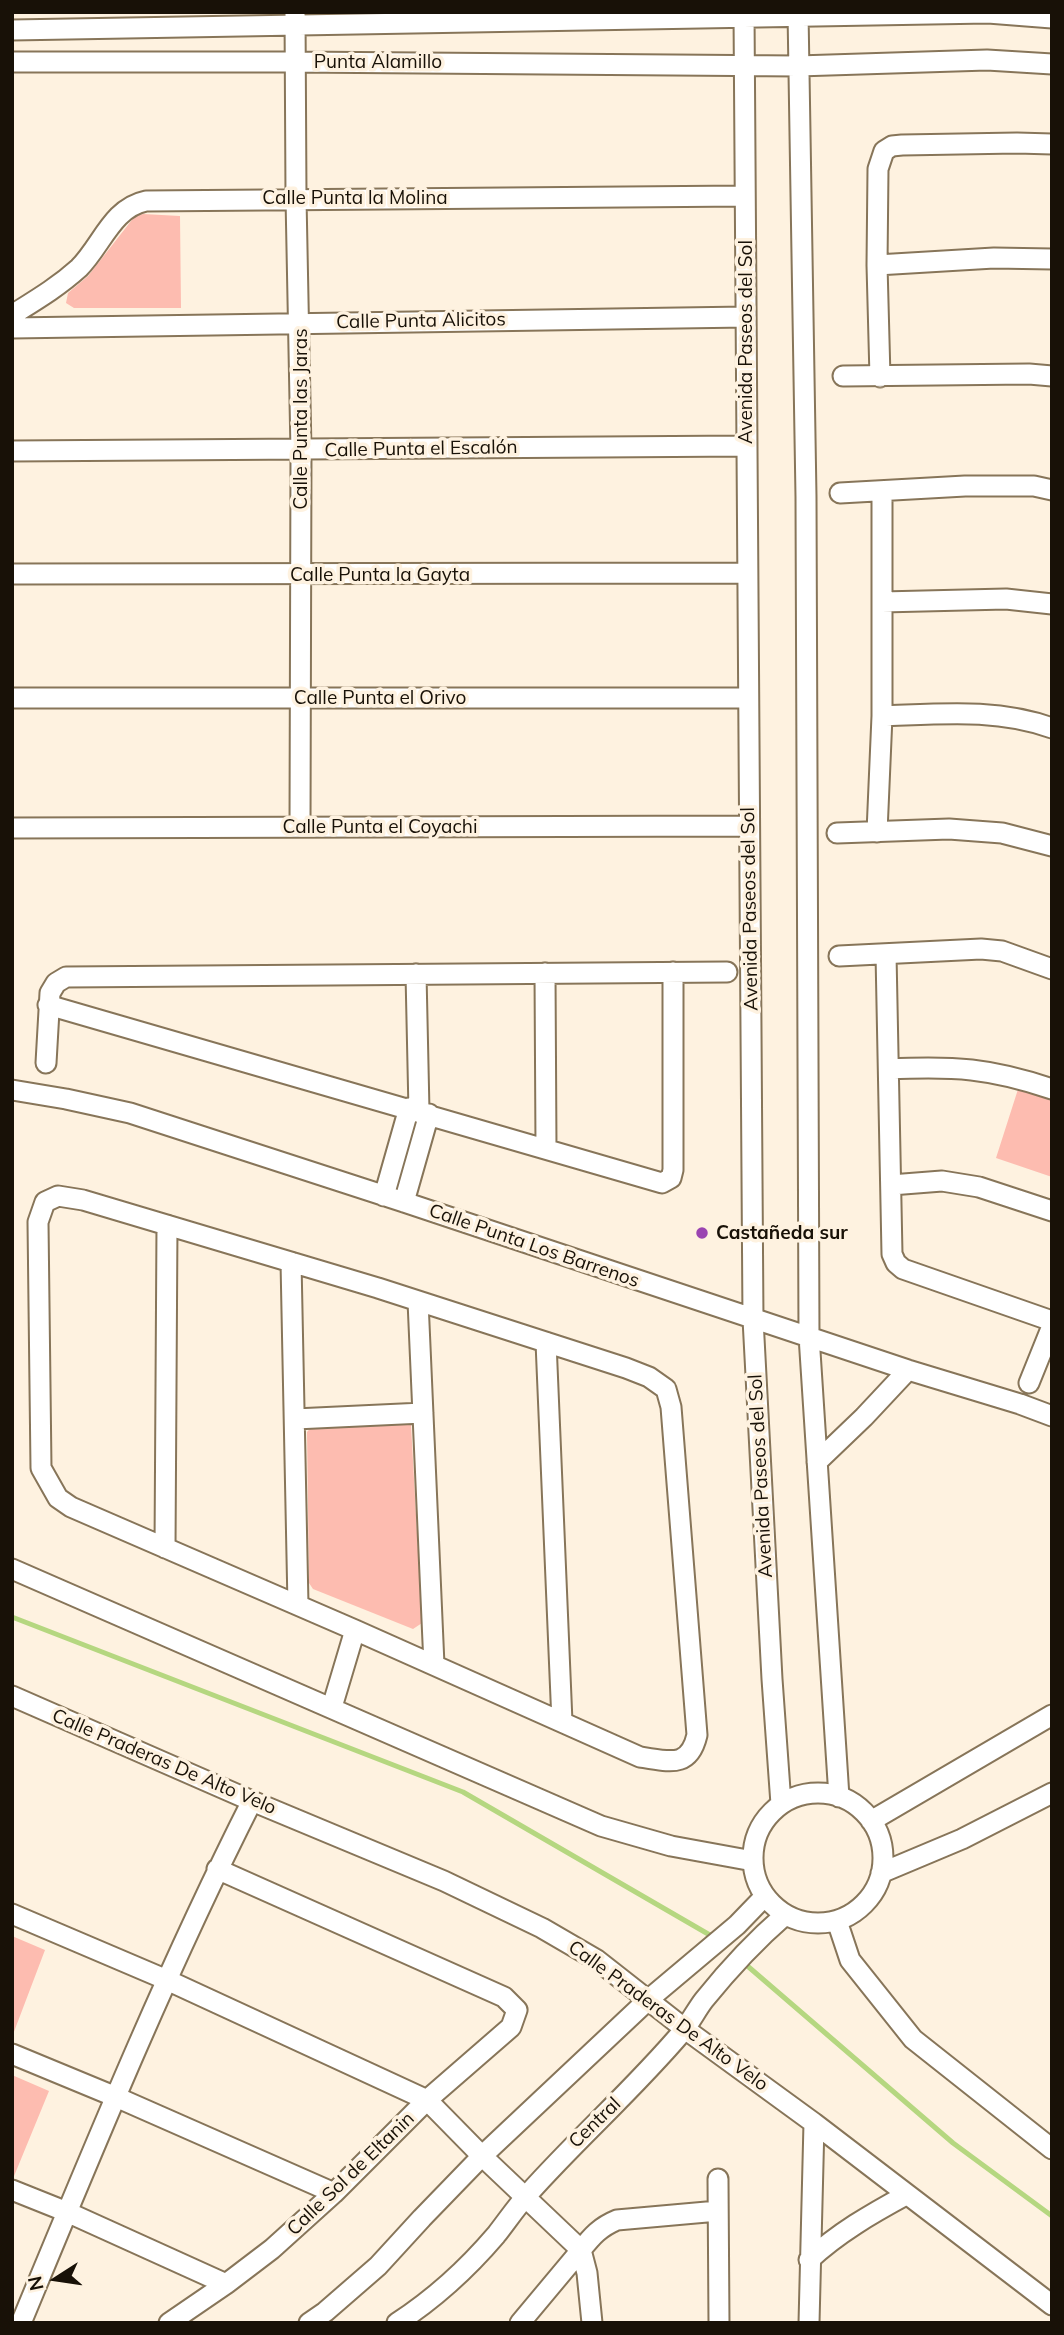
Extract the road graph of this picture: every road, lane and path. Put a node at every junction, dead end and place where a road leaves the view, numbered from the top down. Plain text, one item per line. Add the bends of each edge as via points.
1 (744, 15) edge
2 (798, 15) edge
3 (1052, 18) edge
4 (295, 19) edge
5 (12, 30) edge
6 (12, 62) edge
7 (295, 62) junction
8 (743, 65) junction
9 (1052, 65) edge
10 (798, 66) junction
11 (1052, 144) edge
12 (744, 196) junction
13 (296, 198) junction
14 (1052, 259) edge
15 (877, 265) junction
16 (12, 315) edge
17 (746, 317) junction
18 (300, 323) junction
19 (12, 328) edge
20 (843, 376) dead end
21 (1052, 376) edge
22 (880, 377) junction
23 (746, 446) junction
24 (302, 451) junction
25 (12, 452) edge
26 (1052, 490) edge
27 (882, 491) junction
28 (840, 493) dead end
29 (747, 573) junction
30 (12, 574) edge
31 (302, 575) junction
32 (882, 602) junction
33 (1052, 604) edge
34 (12, 698) edge
35 (301, 698) junction
36 (747, 698) junction
37 (882, 716) junction
38 (1052, 728) edge
39 (749, 825) junction
40 (300, 827) junction
41 (12, 828) edge
42 (877, 832) junction
43 (837, 833) dead end
44 (1052, 846) edge
45 (886, 954) junction
46 (839, 956) dead end
47 (1052, 969) edge
48 (673, 972) junction
49 (727, 972) dead end
50 (545, 973) junction
51 (416, 974) junction
52 (48, 1005) junction
53 (46, 1063) dead end
54 (889, 1069) junction
55 (1052, 1089) edge
56 (12, 1090) edge
57 (419, 1111) junction
58 (547, 1148) junction
59 (891, 1185) junction
60 (384, 1196) junction
61 (404, 1202) junction
62 (1052, 1211) edge
63 (167, 1225) junction
64 (292, 1262) junction
65 (418, 1301) junction
66 (753, 1319) junction
67 (1052, 1323) edge
68 (809, 1336) junction
69 (546, 1342) junction
70 (908, 1370) junction
71 (1029, 1383) dead end
72 (423, 1413) junction
73 (1052, 1416) edge
74 (295, 1419) junction
75 (817, 1462) junction
76 (165, 1548) junction
77 (12, 1569) edge
78 (298, 1605) junction
79 (355, 1630) junction
80 (435, 1665) junction
81 (12, 1696) edge
82 (332, 1707) junction
83 (1052, 1715) edge
84 (562, 1722) junction
85 (1052, 1793) edge
86 (839, 1797) junction
87 (252, 1801) junction
88 (781, 1804) junction
89 (871, 1821) junction
90 (753, 1861) junction
91 (217, 1870) junction
92 (881, 1873) junction
93 (765, 1896) junction
94 (12, 1914) edge
95 (785, 1914) junction
96 (837, 1921) junction
97 (167, 1980) junction
98 (649, 1999) junction
99 (685, 2029) junction
100 (12, 2054) edge
101 (116, 2097) junction
102 (427, 2100) junction
103 (814, 2123) junction
104 (1052, 2149) edge
105 (482, 2156) junction
106 (719, 2179) dead end
107 (12, 2190) edge
108 (334, 2193) junction
109 (906, 2195) junction
110 (525, 2196) junction
111 (718, 2211) junction
112 (67, 2212) junction
113 (581, 2250) junction
114 (809, 2260) junction
115 (226, 2284) junction
116 (1052, 2305) edge
117 (21, 2323) edge
118 (169, 2323) edge
119 (309, 2323) edge
120 (397, 2323) edge
121 (520, 2323) edge
122 (592, 2323) edge
123 (719, 2323) edge
124 (809, 2323) edge

1 - 2 street
1 - 4 street
1 - 8 street, Avenida Paseos del Sol
2 - 3 street via 988,13
2 - 10 street
4 - 5 street
4 - 7 street, Calle Punta las Jaras
6 - 7 street, Punta Alamillo
7 - 8 street, Punta Alamillo
7 - 13 street, Calle Punta las Jaras
8 - 10 street, Punta Alamillo
8 - 12 street, Avenida Paseos del Sol
9 - 10 street, Punta Alamillo via 987,60
10 - 68 street via 806,497
11 - 15 street via 902,145 884,151 878,169
12 - 13 street, Calle Punta la Molina
12 - 17 street, Avenida Paseos del Sol
13 - 16 street, Calle Punta la Molina via 133,204 121,212 81,265
13 - 18 street, Calle Punta las Jaras
14 - 15 street
15 - 22 street
17 - 18 street, Calle Punta Alicitos
17 - 23 street, Avenida Paseos del Sol
18 - 19 street, Calle Punta Alicitos
18 - 24 street, Calle Punta las Jaras
20 - 22 street
21 - 22 street
23 - 24 street, Calle Punta el Escalón
23 - 29 street, Avenida Paseos del Sol
24 - 25 street, Calle Punta el Escalón
24 - 31 street, Calle Punta las Jaras
26 - 27 street via 965,486
27 - 28 street
27 - 32 street
29 - 31 street, Calle Punta la Gayta
29 - 36 street, Avenida Paseos del Sol
30 - 31 street, Calle Punta la Gayta
31 - 35 street, Calle Punta las Jaras
32 - 33 street via 1006,599
32 - 37 street
34 - 35 street, Calle Punta el Orivo
35 - 36 street, Calle Punta el Orivo
35 - 40 street, Calle Punta las Jaras
36 - 39 street, Avenida Paseos del Sol
37 - 38 street via 984,713
37 - 42 street
39 - 40 street, Calle Punta el Coyachi
39 - 66 street, Avenida Paseos del Sol
40 - 41 street, Calle Punta el Coyachi
42 - 43 street
42 - 44 street via 949,829 1002,833
45 - 46 street
45 - 47 street via 981,949 1002,951
45 - 54 street
48 - 49 street
48 - 50 street
48 - 58 street via 671,1178 662,1183
50 - 51 street
50 - 58 street
51 - 52 street via 66,977 56,983
51 - 57 street
52 - 53 street
52 - 57 street
54 - 55 street via 976,1069
54 - 59 street
56 - 60 street, Calle Punta Los Barrenos via 130,1113
57 - 58 street
57 - 60 street
57 - 61 street
59 - 62 street via 942,1181 979,1187
59 - 67 street via 891,1254 903,1269
60 - 61 street, Calle Punta Los Barrenos
61 - 66 street, Calle Punta Los Barrenos
63 - 64 street
63 - 76 street
63 - 76 street via 58,1196 45,1202 38,1222 41,1468 58,1498 71,1507
64 - 65 street
64 - 74 street
65 - 69 street
65 - 72 street
66 - 68 street, Calle Punta Los Barrenos
66 - 88 street, Avenida Paseos del Sol
67 - 71 street
68 - 70 street, Calle Punta Los Barrenos
68 - 75 street
69 - 84 street
69 - 84 street via 649,1377 666,1389 697,1735 694,1749 684,1759 669,1761 640,1757
70 - 73 street, Calle Punta Los Barrenos
70 - 75 street
72 - 74 street
72 - 80 street
74 - 78 street
75 - 86 street
76 - 78 street
77 - 82 street
78 - 79 street
79 - 80 street
79 - 82 street
80 - 84 street
81 - 87 street, Calle Praderas De Alto Velo
82 - 90 street via 601,1826 671,1846
83 - 89 street
85 - 92 street via 962,1839
86 - 88 street via 803,1795
86 - 89 street
87 - 91 street
87 - 98 street, Calle Praderas De Alto Velo via 444,1881 542,1928 597,1960
88 - 90 street via 757,1835
89 - 92 street via 881,1846
90 - 93 street
91 - 97 street
91 - 102 street, Calle Sol de Eltanin via 504,1997 517,2010 511,2027
92 - 96 street via 860,1908
93 - 95 street
93 - 98 street
94 - 97 street
95 - 96 street via 810,1923
95 - 99 street, Central via 703,2001
96 - 104 street via 850,1960 913,2039
97 - 101 street
97 - 102 street
98 - 99 street, Calle Praderas De Alto Velo
98 - 105 street
99 - 103 street, Calle Praderas De Alto Velo
99 - 110 street, Central
100 - 101 street
101 - 108 street
101 - 112 street
102 - 105 street
102 - 108 street, Calle Sol de Eltanin
103 - 109 street, Calle Praderas De Alto Velo
103 - 114 street
105 - 110 street
105 - 119 street via 378,2266
106 - 111 street
107 - 112 street
108 - 115 street, Calle Sol de Eltanin
109 - 114 street via 854,2224
109 - 116 street, Calle Praderas De Alto Velo
110 - 113 street
110 - 120 street, Central via 455,2279
111 - 113 street via 617,2220 601,2227
111 - 123 street
112 - 115 street
112 - 117 street
113 - 121 street
113 - 122 street
114 - 124 street
115 - 118 street, Calle Sol de Eltanin

